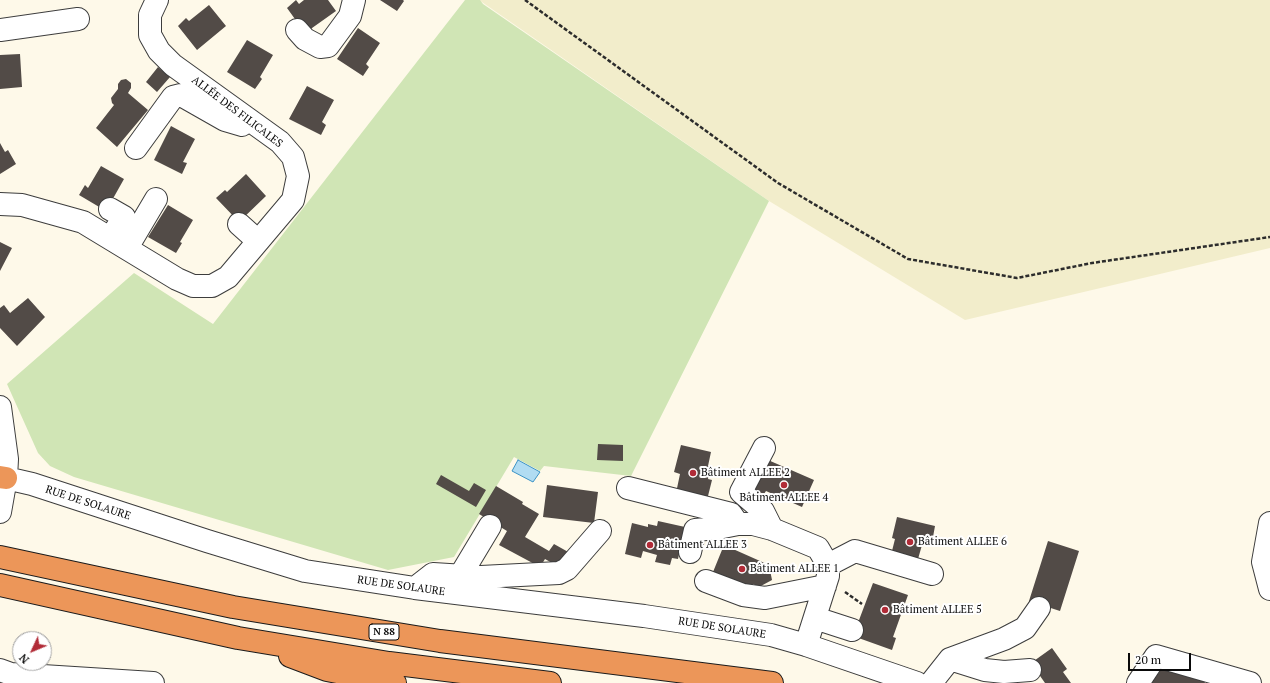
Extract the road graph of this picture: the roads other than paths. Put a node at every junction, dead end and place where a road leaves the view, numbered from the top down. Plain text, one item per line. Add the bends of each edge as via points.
1 (157, 0) edge
2 (354, 0) edge
3 (78, 19) dead end
4 (0, 30) edge
5 (297, 30) dead end
6 (250, 120) junction
7 (136, 148) dead end
8 (156, 199) dead end
9 (0, 204) edge
10 (110, 209) dead end
11 (239, 224) dead end
12 (258, 241) junction
13 (119, 243) junction
14 (0, 407) edge
15 (764, 448) dead end
16 (3, 477) edge
17 (628, 488) dead end
18 (0, 512) edge
19 (768, 520) junction
20 (729, 522) junction
21 (1270, 523) edge
22 (490, 526) dead end
23 (600, 531) dead end
24 (690, 552) dead end
25 (0, 557) edge
26 (470, 572) junction
27 (932, 574) dead end
28 (706, 580) dead end
29 (824, 580) junction
30 (0, 585) edge
31 (415, 588) junction
32 (1270, 589) edge
33 (1039, 608) dead end
34 (819, 619) junction
35 (852, 630) dead end
36 (238, 638) junction
37 (806, 645) junction
38 (962, 659) junction
39 (0, 670) edge
40 (1030, 670) dead end
41 (153, 683) edge
42 (395, 683) edge
43 (550, 683) edge
44 (772, 683) edge
45 (917, 683) edge
46 (932, 683) edge
47 (1138, 683) edge
48 (1250, 683) edge

1 - 6 street, ALLÉE DES FILICALES via 150,15 150,35 159,51 173,65
2 - 5 street via 350,16 328,46 320,47 305,39
3 - 4 street
6 - 7 street via 242,125 225,120 181,95 173,97
6 - 12 street, ALLÉE DES FILICALES via 280,142 293,157 298,176 292,200
8 - 13 street
9 - 13 street, ALLÉE DES FILICALES via 22,205 83,222
10 - 13 street via 124,217
11 - 12 street
12 - 13 street, ALLÉE DES FILICALES via 228,277 212,286 193,286 177,279
14 - 16 street via 7,459
15 - 19 street via 741,492
16 - 18 street
16 - 31 street, RUE DE SOLAURE via 305,571
17 - 20 street
19 - 20 street via 754,524
19 - 29 street via 818,548
20 - 24 street via 695,530
21 - 32 street via 1263,562
22 - 26 street
23 - 26 street via 567,569 560,573
25 - 44 highway, N 88 via 233,607 440,641
26 - 31 street via 433,574
27 - 29 street via 855,551
28 - 29 street via 743,595 764,598
29 - 34 street
30 - 36 highway
31 - 37 street, RUE DE SOLAURE via 644,616 771,635
33 - 38 street via 1025,628
34 - 35 street
34 - 37 street
36 - 42 highway via 327,670
36 - 43 highway via 389,663
37 - 45 street, RUE DE SOLAURE
38 - 40 street via 985,670
38 - 46 street
39 - 41 street via 11,674
47 - 48 street via 1156,656

